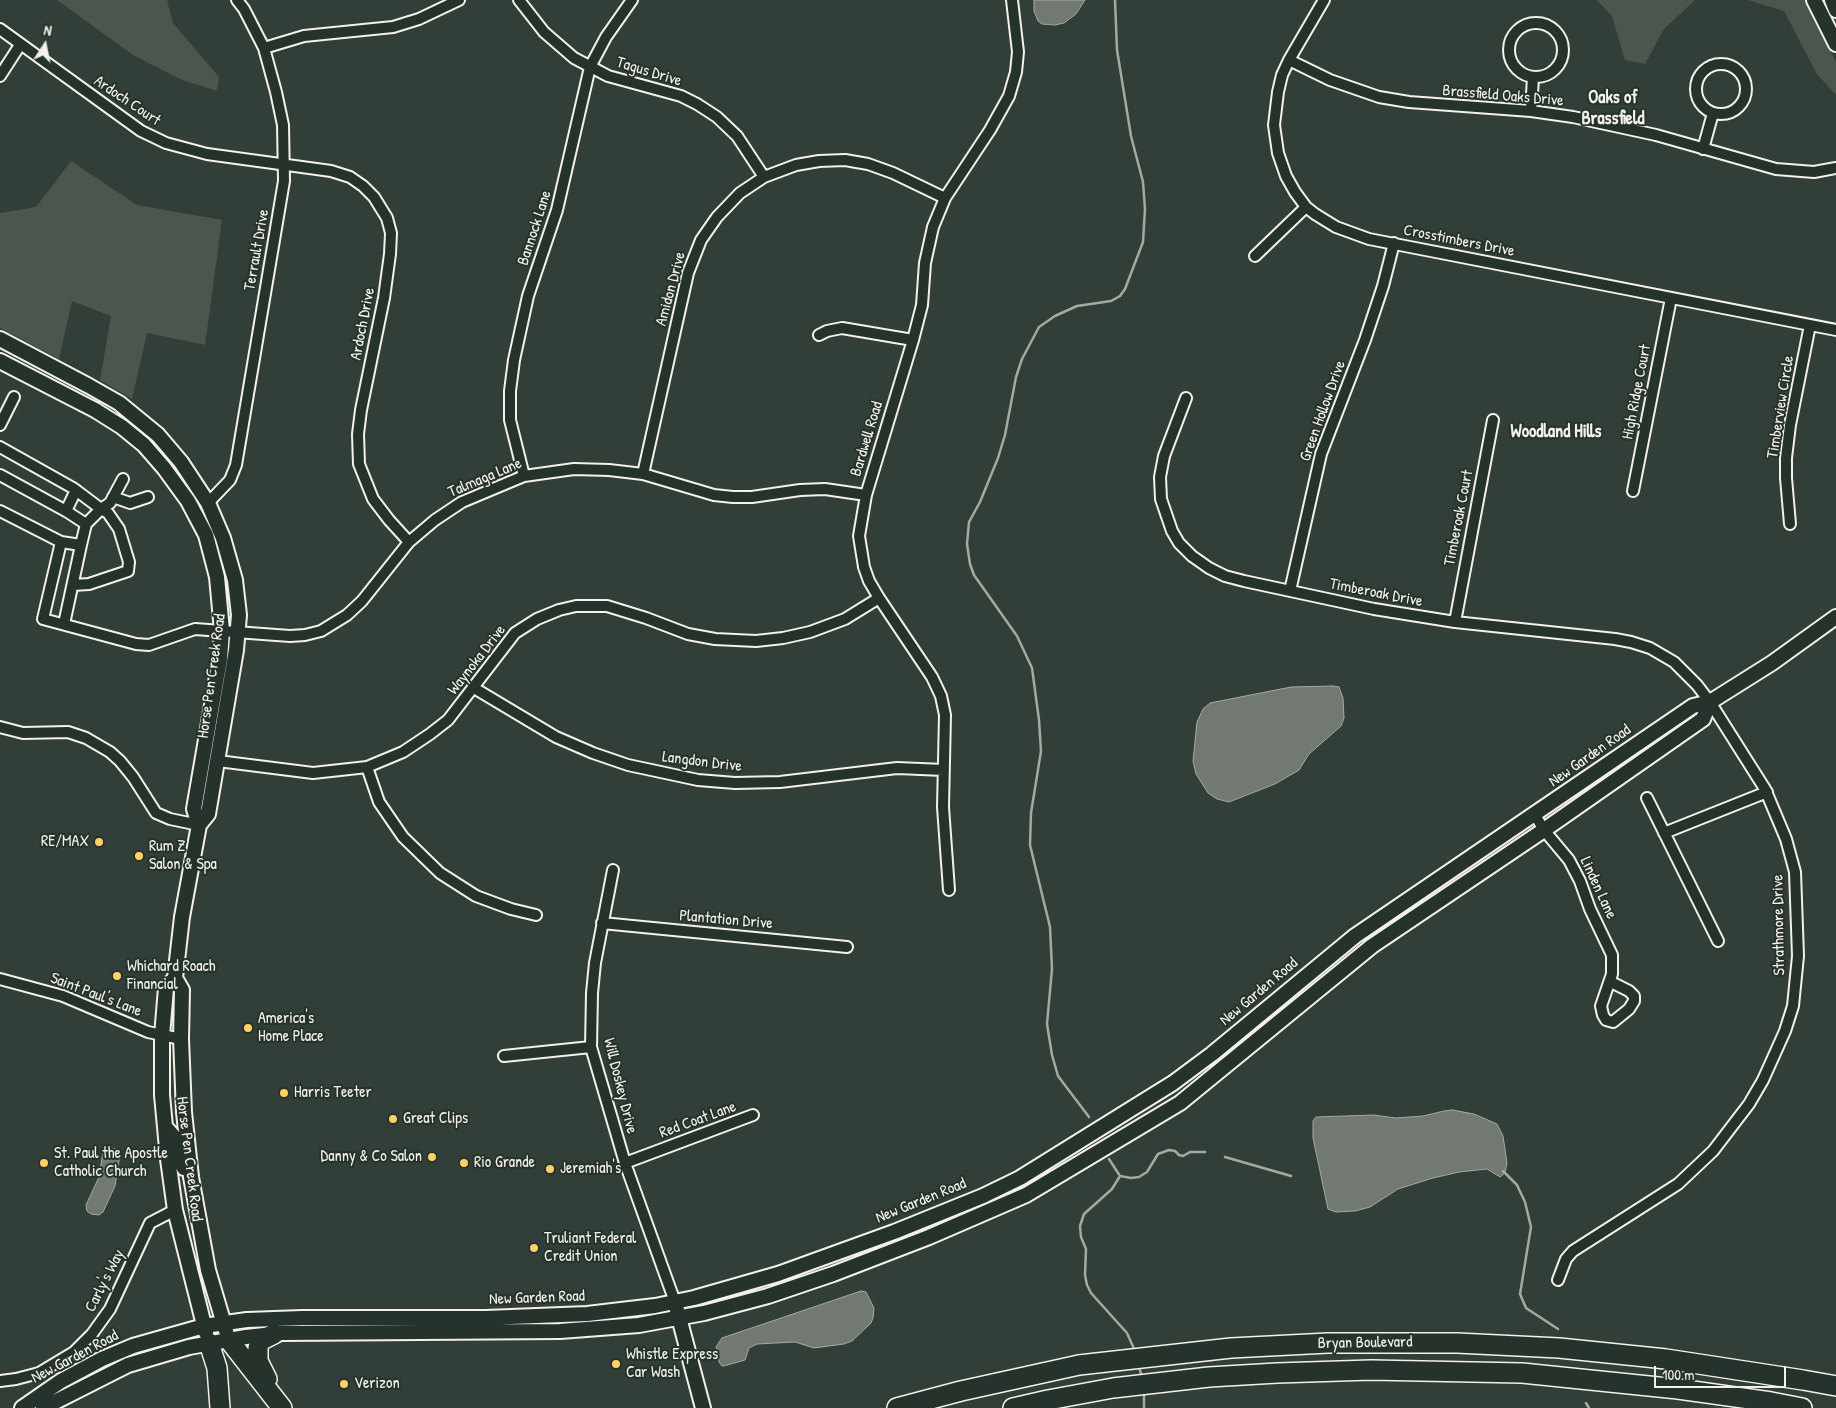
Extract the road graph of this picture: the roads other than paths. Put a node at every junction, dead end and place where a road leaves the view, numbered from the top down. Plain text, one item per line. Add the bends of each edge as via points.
1 (237, 0) edge
2 (459, 0) edge
3 (519, 0) edge
4 (632, 0) edge
5 (1012, 0) edge
6 (1324, 0) edge
7 (1814, 0) edge
8 (1832, 0) edge
9 (1836, 10) edge
10 (0, 29) edge
11 (1836, 44) edge
12 (20, 45) junction
13 (264, 48) junction
14 (1289, 60) junction
15 (590, 67) junction
16 (0, 76) edge
17 (1533, 77) junction
18 (1531, 111) junction
19 (1713, 113) junction
20 (1703, 149) junction
21 (284, 163) junction
22 (1836, 168) edge
23 (764, 177) junction
24 (945, 198) junction
25 (1306, 207) junction
26 (1394, 243) junction
27 (1255, 256) dead end
28 (1671, 298) junction
29 (1810, 325) junction
30 (1836, 330) edge
31 (819, 335) dead end
32 (0, 339) edge
33 (913, 340) junction
34 (0, 361) edge
35 (14, 397) dead end
36 (1186, 398) dead end
37 (1493, 420) dead end
38 (0, 425) edge
39 (0, 447) edge
40 (643, 474) junction
41 (0, 475) edge
42 (524, 476) junction
43 (123, 479) dead end
44 (76, 490) junction
45 (1633, 491) dead end
46 (866, 495) junction
47 (113, 497) junction
48 (148, 497) dead end
49 (208, 503) junction
50 (101, 509) junction
51 (0, 510) edge
52 (66, 511) junction
53 (86, 524) junction
54 (1790, 524) dead end
55 (61, 542) junction
56 (409, 542) junction
57 (81, 545) junction
58 (74, 585) junction
59 (1290, 591) junction
60 (878, 598) junction
61 (1836, 617) edge
62 (1455, 622) junction
63 (64, 624) junction
64 (222, 631) junction
65 (239, 632) junction
66 (474, 688) junction
67 (1710, 702) junction
68 (0, 728) edge
69 (218, 761) junction
70 (367, 767) junction
71 (944, 770) junction
72 (1766, 792) junction
73 (1647, 798) dead end
74 (1535, 815) junction
75 (199, 825) junction
76 (1544, 830) junction
77 (1664, 833) junction
78 (1486, 848) junction
79 (1496, 862) junction
80 (613, 870) dead end
81 (949, 890) dead end
82 (536, 915) dead end
83 (602, 923) junction
84 (1718, 941) dead end
85 (847, 947) dead end
86 (175, 978) junction
87 (0, 979) edge
88 (1611, 982) dead end
89 (1296, 983) junction
90 (1256, 1016) junction
91 (1277, 1022) junction
92 (162, 1036) junction
93 (181, 1039) junction
94 (591, 1047) junction
95 (1212, 1054) junction
96 (1238, 1054) junction
97 (504, 1056) dead end
98 (1194, 1090) junction
99 (162, 1095) junction
100 (184, 1112) junction
101 (754, 1115) dead end
102 (165, 1127) junction
103 (625, 1163) junction
104 (192, 1185) junction
105 (175, 1210) junction
106 (894, 1232) junction
107 (849, 1268) junction
108 (1558, 1280) dead end
109 (675, 1302) junction
110 (678, 1318) junction
111 (226, 1331) junction
112 (274, 1334) junction
113 (206, 1335) junction
114 (0, 1381) edge
115 (1836, 1386) edge
116 (278, 1403) edge
117 (22, 1408) edge
118 (43, 1408) edge
119 (220, 1408) edge
120 (703, 1408) edge
121 (897, 1408) edge
122 (1013, 1408) edge
123 (1802, 1408) edge

1 - 13 street, Terrault Drive
2 - 13 street via 393,27 304,36
3 - 15 street, Tagus Drive via 558,46
4 - 15 street, Bannock Lane
5 - 24 street, Bardwell Road via 1018,52 1009,96
6 - 14 street, Crosstimbers Drive
7 - 11 main road
8 - 9 main road
10 - 12 street, Ardoch Court
12 - 16 street
12 - 21 street, Ardoch Court via 141,131 166,143 207,154
13 - 21 street, Terrault Drive via 283,126
14 - 18 street, Brassfield Oaks Drive via 1330,80 1379,97 1415,103
14 - 25 street, Crosstimbers Drive via 1278,92 1275,136 1286,176
15 - 23 street, Tagus Drive via 608,76 681,96 697,104 737,136
15 - 42 street, Bannock Lane via 552,229 528,296 511,381 510,420
17 - 17 street via 1551,73 1558,67 1564,50 1558,33 1542,23 1525,24 1510,42 1513,65
17 - 18 street
18 - 20 street, Brassfield Oaks Drive via 1616,125
19 - 19 street via 1730,113 1745,97 1742,75 1728,65 1711,66 1702,72 1697,82 1696,93 1700,103
19 - 20 street
20 - 22 street, Brassfield Oaks Drive via 1792,172
21 - 49 street, Terrault Drive via 284,181 236,465 230,480
21 - 56 street, Ardoch Drive via 331,170 350,178 374,197 387,218 391,233 390,254 358,434 359,464 373,499
23 - 24 street, Amidon Drive via 796,165 845,160 894,173
23 - 40 street, Amidon Drive via 740,194 717,217 701,240 688,273
24 - 33 street, Bardwell Road via 933,227 924,263 922,305
25 - 26 street, Crosstimbers Drive via 1353,234
25 - 27 street
26 - 28 street, Crosstimbers Drive
26 - 59 street, Green Hollow Drive via 1365,340 1321,454
28 - 29 street, Crosstimbers Drive
28 - 45 street, High Ridge Court
29 - 30 street, Crosstimbers Drive
29 - 54 street, Timberview Circle via 1786,458
31 - 33 street via 842,328
32 - 49 main road, Horse Pen Creek Road via 90,386 142,421 181,462
33 - 46 street, Bardwell Road
34 - 64 main road, Horse Pen Creek Road via 122,427 164,468 188,501 206,536 217,577
35 - 38 street
36 - 59 street, Timberoak Drive via 1164,456 1160,477 1161,499 1172,531 1192,556 1209,568 1225,576
37 - 62 street, Timberoak Court
39 - 44 street
40 - 42 street, Talmaga Lane via 574,469
40 - 46 street, Talmaga Lane via 714,495 733,497 825,489
41 - 52 street
42 - 56 street, Talmaga Lane via 462,502
43 - 47 street
44 - 50 street
44 - 52 street
46 - 60 street, Bardwell Road via 861,550 869,581
47 - 48 street via 130,503
47 - 50 street
49 - 65 main road, Horse Pen Creek Road via 230,558 237,594
50 - 53 street
50 - 58 street via 108,513 119,529 129,562 128,571 89,584
51 - 55 street
52 - 53 street
53 - 57 street
55 - 57 street
55 - 63 street, Talmaga Lane via 43,619
56 - 65 street, Talmaga Lane via 362,601 321,631 290,636
57 - 58 street
58 - 63 street
59 - 62 street, Timberoak Drive
60 - 66 street, Waynoka Drive via 845,619 810,632 756,641 688,634 607,606 576,606 537,619 515,633
60 - 71 street, Bardwell Road via 932,677 941,696 945,715
61 - 67 main road, New Garden Road
62 - 67 street, Timberoak Drive via 1631,642 1659,652 1674,662
63 - 64 street, Talmaga Lane via 149,645 195,629
64 - 65 street, Talmaga Lane
64 - 75 main road, Horse Pen Creek Road via 194,809
65 - 69 main road, Horse Pen Creek Road
66 - 70 street, Waynoka Drive via 448,720 430,734 404,752
66 - 71 street, Langdon Drive via 548,732 593,753 628,765 698,780 780,782 897,768
67 - 72 street, Strathmore Drive
67 - 74 main road, New Garden Road via 1693,706
67 - 76 main road, New Garden Road via 1703,719
68 - 75 street via 23,732 68,732 86,738 120,760 156,813
69 - 70 street, Waynoka Drive via 313,773
69 - 75 main road, Horse Pen Creek Road via 208,814
70 - 82 street via 379,802 403,837 440,873 476,896
71 - 81 street, Bardwell Road via 943,807
72 - 77 street
72 - 108 street, Strathmore Drive via 1786,839 1795,872 1798,956 1793,1006 1778,1048 1749,1104 1713,1151 1678,1184 1573,1251 1566,1259
73 - 77 street
74 - 76 street, Linden Lane
74 - 78 main road, New Garden Road
75 - 86 main road, Horse Pen Creek Road via 182,917
76 - 79 main road, New Garden Road
76 - 88 street, Linden Lane via 1570,860 1580,881 1612,955
77 - 84 street
78 - 79 main road
78 - 89 main road, New Garden Road via 1355,936
79 - 91 main road, New Garden Road via 1372,946
80 - 83 street, Will Doskey Drive
83 - 85 street, Plantation Drive
83 - 94 street, Will Doskey Drive via 592,993
86 - 92 main road, Horse Pen Creek Road via 166,988
86 - 93 main road, Horse Pen Creek Road via 182,990
87 - 92 street, Saint Paul's Lane via 63,996
89 - 90 main road, New Garden Road
89 - 91 main road via 1271,1013
90 - 95 main road, New Garden Road
90 - 96 main road via 1259,1026 1246,1038
91 - 96 main road, New Garden Road
92 - 93 street, Saint Paul's Lane
92 - 99 main road, Horse Pen Creek Road
93 - 100 main road, Horse Pen Creek Road
94 - 97 street
94 - 103 street, Will Doskey Drive
95 - 98 main road via 1208,1063 1187,1081
95 - 106 main road, New Garden Road via 1172,1083 1020,1178
96 - 98 main road, New Garden Road
98 - 107 main road, New Garden Road via 1150,1121 1026,1195
99 - 100 main road via 175,1110
99 - 102 main road, Horse Pen Creek Road
100 - 104 main road, Horse Pen Creek Road
101 - 103 street, Red Coat Lane
102 - 104 main road via 175,1138 179,1159
102 - 105 main road, Horse Pen Creek Road
103 - 109 street, Will Doskey Drive
104 - 111 main road, Horse Pen Creek Road via 208,1270
105 - 113 main road, Horse Pen Creek Road
105 - 114 street, Carly's Way via 150,1223 106,1316 74,1352 39,1373
106 - 107 main road via 893,1242 869,1253
106 - 109 main road, New Garden Road via 778,1274
107 - 110 main road, New Garden Road via 768,1296
109 - 110 main road
109 - 111 main road, New Garden Road via 587,1314 486,1318 302,1318
110 - 112 main road, New Garden Road via 639,1325 560,1331
110 - 120 main road
111 - 112 main road, New Garden Road
111 - 113 main road, New Garden Road
111 - 116 highway
112 - 116 highway via 260,1341 258,1361
113 - 117 main road, New Garden Road via 133,1346 61,1381
113 - 118 main road, New Garden Road via 189,1346 128,1365
113 - 119 highway via 218,1368
115 - 121 highway, Bryan Boulevard via 1666,1359 1559,1348 1457,1343 1338,1343 1231,1348 1079,1365 961,1390
122 - 123 highway, Bryan Boulevard via 1113,1388 1208,1377 1370,1370 1522,1373 1678,1389

